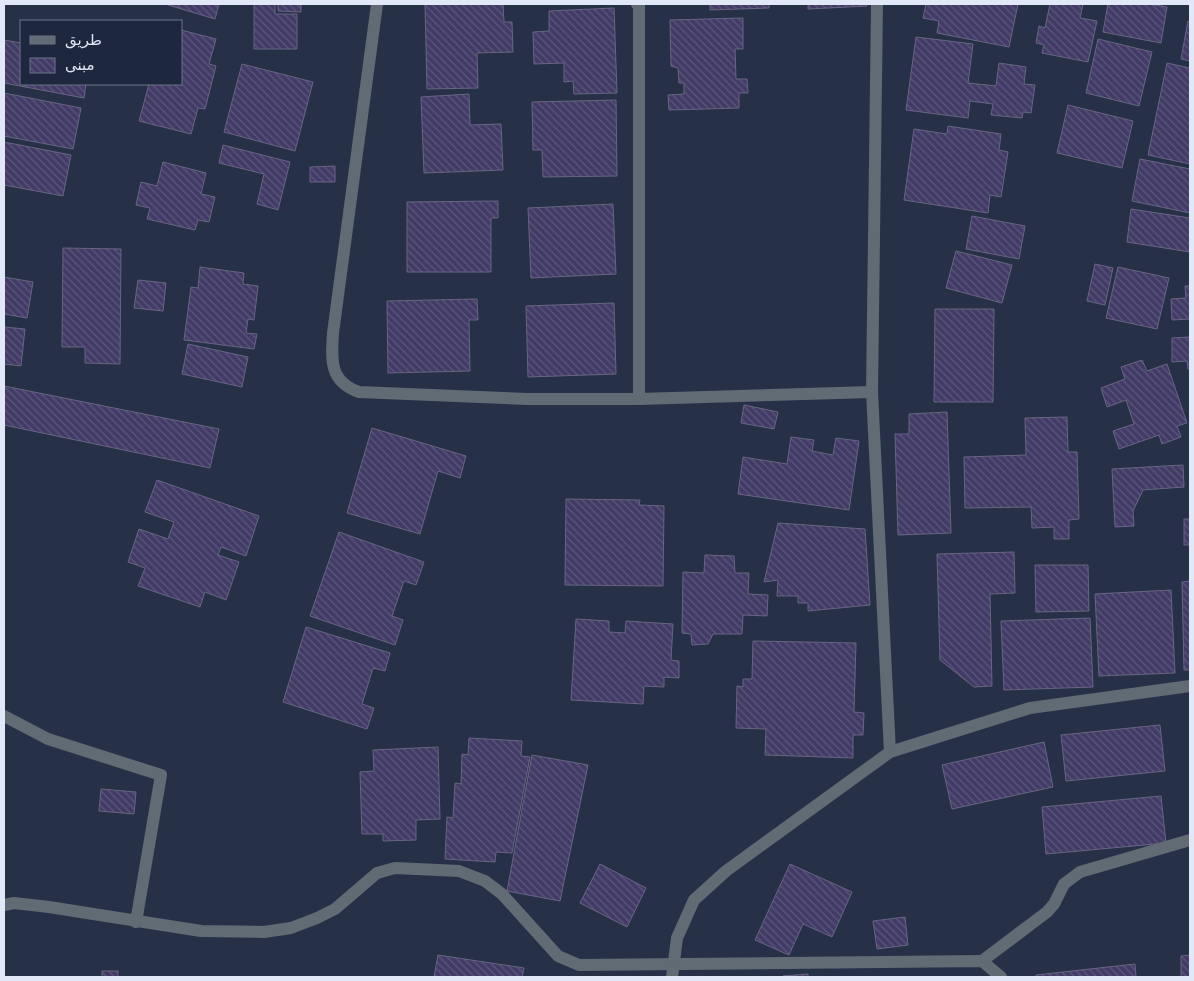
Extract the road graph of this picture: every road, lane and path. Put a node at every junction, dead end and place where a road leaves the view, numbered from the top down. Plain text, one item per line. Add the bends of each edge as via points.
1 (377, 4) edge
2 (637, 4) edge
3 (877, 4) edge
4 (872, 392) junction
5 (639, 399) junction
6 (1190, 686) edge
7 (4, 716) edge
8 (890, 752) junction
9 (1190, 840) edge
10 (4, 905) edge
11 (136, 922) junction
12 (982, 961) junction
13 (673, 962) junction
14 (672, 977) edge
15 (1000, 977) edge

1 - 5 street via 333,333 333,359 338,378 343,385 359,392
2 - 5 street
3 - 4 street
4 - 5 street
4 - 8 street
6 - 8 street via 1030,708
7 - 11 street via 48,739 161,775
8 - 13 street via 709,884 687,912 677,938
9 - 12 street via 1072,877 1047,912
10 - 11 street via 49,907
11 - 13 street via 201,931 264,932 291,928 335,909 377,873 395,868 426,867 459,870 485,880 521,913 558,956 570,963 608,966
12 - 13 street
12 - 15 street
13 - 14 street

